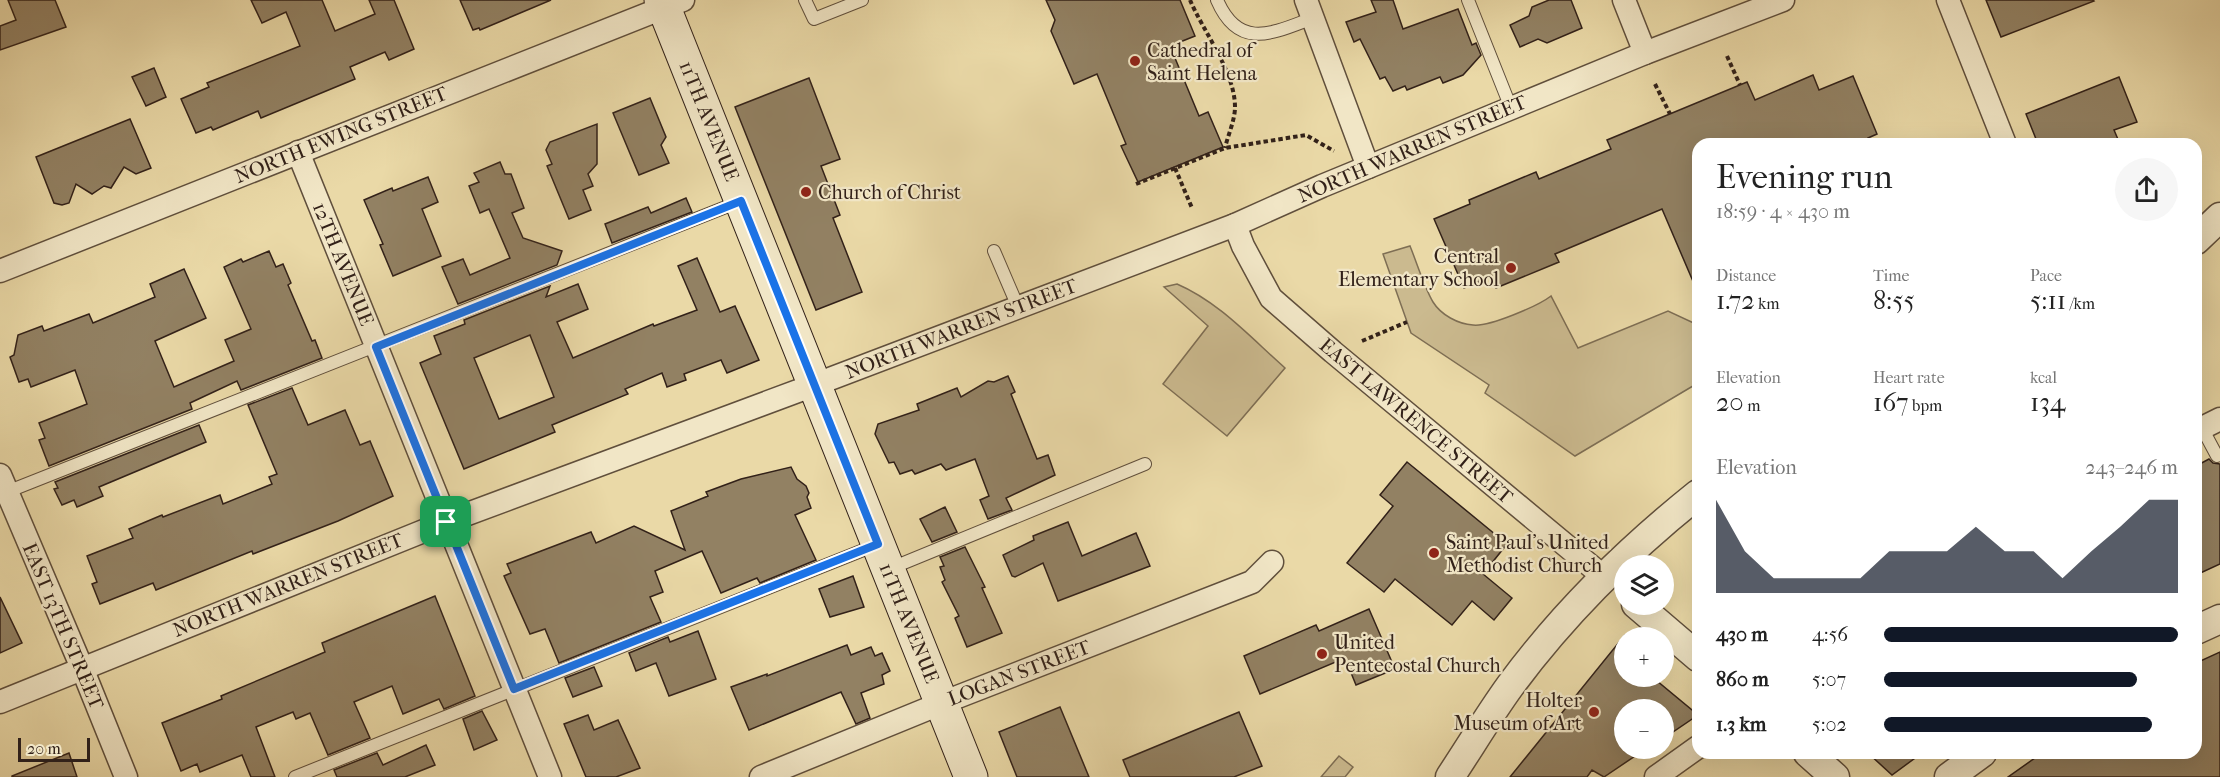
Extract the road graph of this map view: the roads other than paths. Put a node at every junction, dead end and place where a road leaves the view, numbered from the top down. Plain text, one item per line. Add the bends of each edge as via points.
1 (806, 0) edge
2 (862, 0) edge
3 (1217, 0) edge
4 (1468, 0) edge
5 (1624, 0) edge
6 (1784, 0) edge
7 (1948, 0) edge
8 (669, 2) edge
9 (1310, 9) edge
10 (1646, 53) junction
11 (1511, 108) junction
12 (2003, 138) edge
13 (298, 152) junction
14 (1368, 167) junction
15 (741, 201) junction
16 (2220, 218) edge
17 (1234, 225) junction
18 (2202, 234) edge
19 (994, 251) dead end
20 (0, 271) edge
21 (1018, 307) junction
22 (376, 347) junction
23 (814, 385) junction
24 (2206, 426) edge
25 (2217, 456) dead end
26 (1145, 464) dead end
27 (2, 487) edge
28 (1692, 499) edge
29 (446, 522) junction
30 (1627, 555) edge
31 (883, 557) junction
32 (1272, 562) dead end
33 (1614, 586) edge
34 (1649, 615) edge
35 (2220, 620) edge
36 (2202, 628) edge
37 (1692, 652) edge
38 (82, 668) junction
39 (514, 689) junction
40 (0, 702) edge
41 (942, 703) junction
42 (1692, 751) edge
43 (1815, 759) edge
44 (1974, 759) edge
45 (126, 777) edge
46 (295, 777) edge
47 (550, 777) edge
48 (761, 777) edge
49 (971, 777) edge
50 (1450, 777) edge
51 (1656, 777) edge
52 (1835, 777) edge
53 (1949, 777) edge

1 - 2 lane via 814,19
3 - 9 lane via 1231,23 1258,35
4 - 11 lane
5 - 10 street
6 - 10 street, NORTH WARREN STREET
7 - 12 street
8 - 13 street, NORTH EWING STREET
8 - 15 main road, 11TH AVENUE
9 - 14 street
10 - 11 street, NORTH WARREN STREET
11 - 14 street, NORTH WARREN STREET
13 - 20 street, NORTH EWING STREET
13 - 22 street, 12TH AVENUE
14 - 17 street, NORTH WARREN STREET
15 - 22 lane
15 - 23 main road, 11TH AVENUE
16 - 18 street
17 - 21 street, NORTH WARREN STREET
17 - 33 street, EAST LAWRENCE STREET via 1271,298
19 - 21 lane
21 - 23 street, NORTH WARREN STREET
22 - 27 lane
22 - 29 street, 12TH AVENUE
23 - 29 street, NORTH WARREN STREET
23 - 31 main road, 11TH AVENUE
24 - 25 lane
26 - 31 lane
27 - 38 street, EAST 13TH STREET
28 - 30 street
29 - 38 street, NORTH WARREN STREET
29 - 39 street, 12TH AVENUE
31 - 39 lane
31 - 41 main road, 11TH AVENUE
32 - 41 street, LOGAN STREET via 1252,582
33 - 50 street via 1576,607 1510,685
34 - 37 street
35 - 36 street
38 - 40 street, NORTH WARREN STREET
38 - 45 street, EAST 13TH STREET
39 - 46 lane
39 - 47 street, 12TH AVENUE
41 - 48 street, LOGAN STREET
41 - 49 main road, 11TH AVENUE
42 - 51 street
43 - 52 street
44 - 53 street

